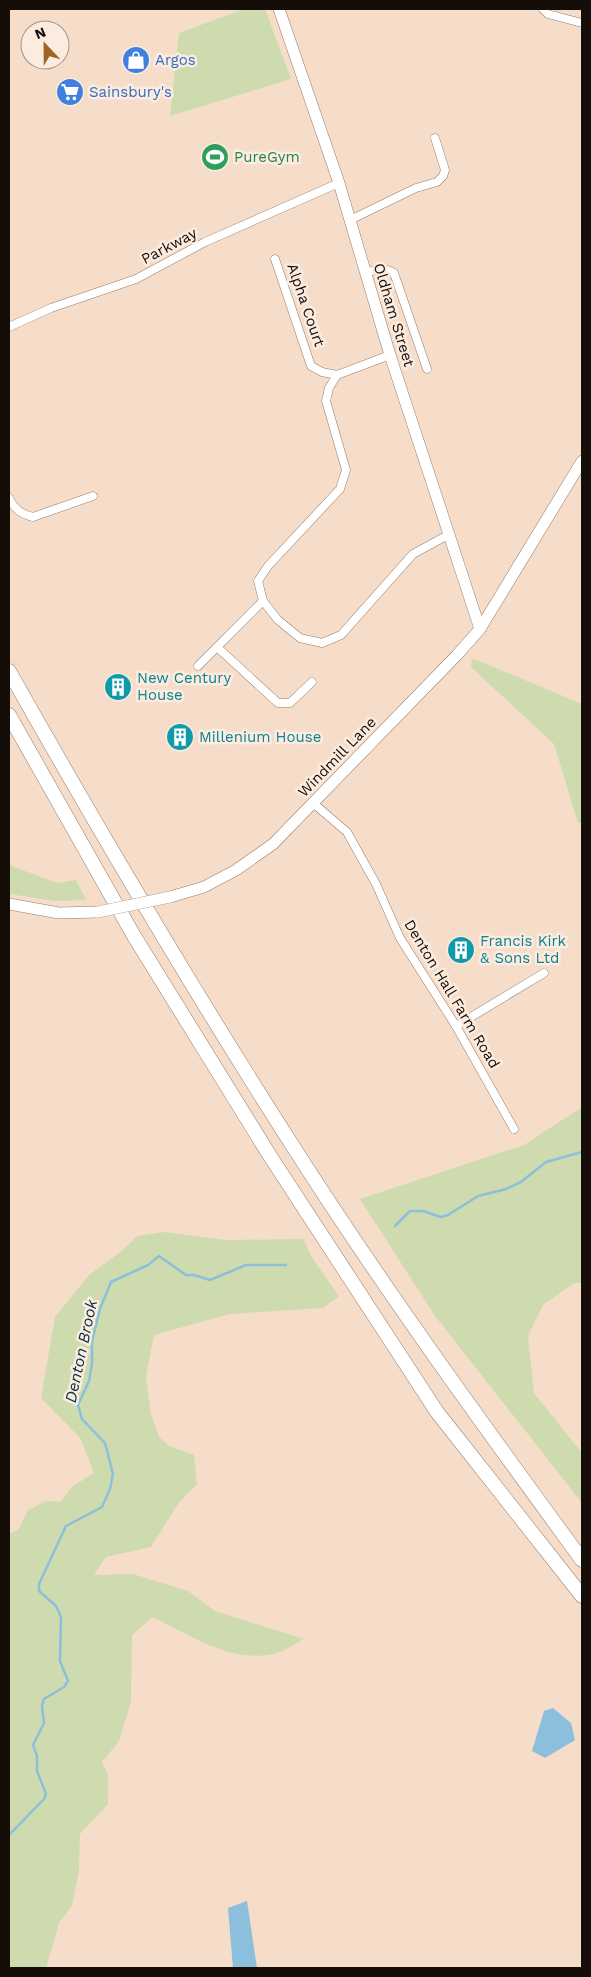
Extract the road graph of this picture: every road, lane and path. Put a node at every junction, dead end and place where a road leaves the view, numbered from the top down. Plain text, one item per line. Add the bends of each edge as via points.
1 (279, 9) edge
2 (543, 9) edge
3 (582, 23) edge
4 (435, 138) dead end
5 (339, 183) junction
6 (350, 220) junction
7 (276, 259) dead end
8 (366, 273) junction
9 (9, 327) edge
10 (390, 354) junction
11 (427, 369) dead end
12 (337, 375) junction
13 (582, 461) edge
14 (93, 496) dead end
15 (9, 498) edge
16 (448, 535) junction
17 (263, 601) junction
18 (480, 630) junction
19 (217, 647) junction
20 (198, 666) dead end
21 (9, 671) edge
22 (312, 682) dead end
23 (9, 715) edge
24 (312, 803) junction
25 (9, 904) edge
26 (544, 973) dead end
27 (456, 1026) junction
28 (514, 1129) dead end
29 (582, 1560) edge
30 (582, 1596) edge

1 - 5 street, Oldham Street
2 - 3 street via 548,14
4 - 6 street via 445,170 437,182 416,188
5 - 6 street, Oldham Street
5 - 9 street, Parkway via 205,242 136,279 51,308
6 - 8 street, Oldham Street
7 - 12 street, Alpha Court via 311,366
8 - 10 street, Oldham Street
8 - 11 street via 380,268 394,273
10 - 12 street
10 - 16 street, Oldham Street
12 - 17 street via 326,401 346,470 340,489 268,566 258,581
13 - 18 street, Windmill Lane
14 - 15 street via 33,517 24,515
16 - 17 street via 413,554 341,635 322,643 300,638 278,620
16 - 18 street, Oldham Street
17 - 19 street
18 - 24 street, Windmill Lane
19 - 20 street
19 - 22 street via 278,702 290,703
21 - 29 highway via 94,822 287,1138 460,1393
23 - 30 highway via 134,936 291,1189 437,1412
24 - 25 street, Windmill Lane, bridge via 273,844 204,887 98,912 59,913
24 - 27 street, Denton Hall Farm Road via 347,832 376,884 400,938
26 - 27 street
27 - 28 street, Denton Hall Farm Road

